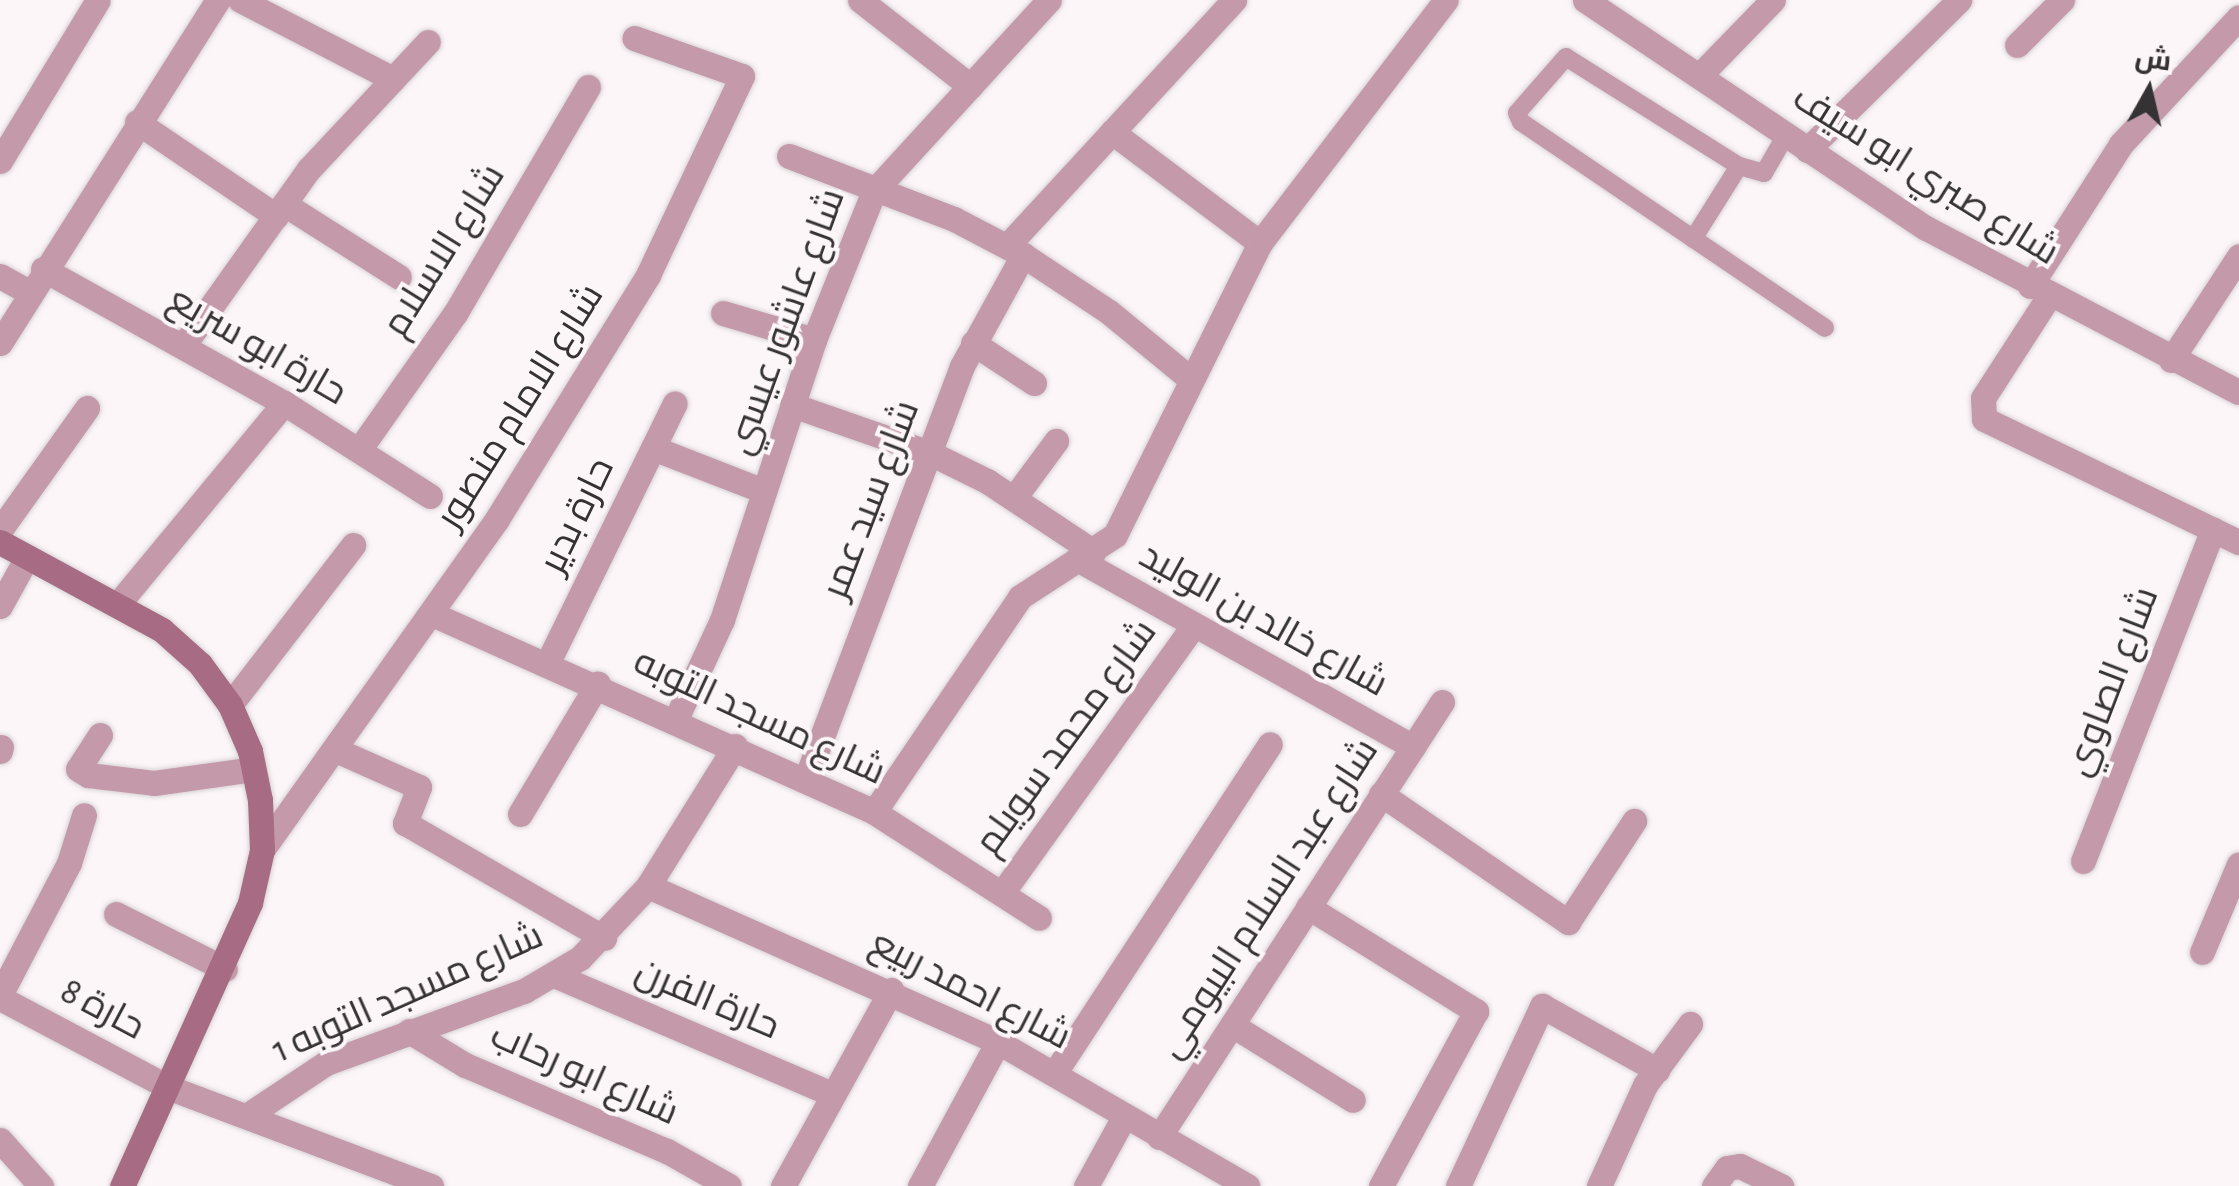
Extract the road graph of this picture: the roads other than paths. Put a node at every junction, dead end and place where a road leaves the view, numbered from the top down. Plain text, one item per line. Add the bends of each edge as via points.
1 (98, 0) edge
2 (218, 0) edge
3 (240, 0) edge
4 (860, 0) edge
5 (1050, 0) edge
6 (1234, 0) edge
7 (1446, 0) edge
8 (1585, 0) edge
9 (1774, 0) edge
10 (1959, 0) edge
11 (2062, 0) edge
12 (2239, 16) edge
13 (634, 38) dead end
14 (428, 42) dead end
15 (2017, 45) dead end
16 (1698, 76) junction
17 (393, 79) junction
18 (970, 86) junction
19 (588, 87) dead end
20 (136, 122) junction
21 (1112, 132) junction
22 (1796, 142) junction
23 (788, 156) dead end
24 (0, 161) edge
25 (1739, 166) junction
26 (874, 191) junction
27 (280, 210) junction
28 (1694, 239) junction
29 (1260, 243) junction
30 (1015, 251) junction
31 (2239, 256) edge
32 (43, 269) junction
33 (0, 276) edge
34 (400, 277) dead end
35 (2039, 291) junction
36 (29, 292) junction
37 (723, 314) dead end
38 (1825, 328) dead end
39 (814, 340) junction
40 (0, 343) edge
41 (973, 343) junction
42 (183, 346) junction
43 (2172, 360) junction
44 (1188, 377) junction
45 (1034, 383) dead end
46 (2239, 392) edge
47 (284, 403) junction
48 (675, 404) dead end
49 (792, 405) junction
50 (87, 408) dead end
51 (1056, 441) dead end
52 (653, 448) junction
53 (358, 450) junction
54 (930, 453) junction
55 (764, 491) junction
56 (430, 496) dead end
57 (1014, 498) junction
58 (0, 530) edge
59 (2213, 530) junction
60 (0, 542) edge
61 (2239, 542) edge
62 (353, 545) dead end
63 (1085, 556) junction
64 (27, 557) junction
65 (118, 604) junction
66 (0, 606) edge
67 (432, 614) junction
68 (1193, 626) junction
69 (548, 662) junction
70 (598, 683) junction
71 (1442, 702) dead end
72 (230, 705) junction
73 (676, 719) junction
74 (100, 735) dead end
75 (1270, 744) dead end
76 (734, 746) junction
77 (1413, 747) junction
78 (336, 750) junction
79 (254, 769) junction
80 (806, 779) junction
81 (1381, 794) junction
82 (874, 812) junction
83 (520, 814) dead end
84 (84, 815) dead end
85 (1634, 821) dead end
86 (262, 850) junction
87 (2083, 862) dead end
88 (2239, 864) edge
89 (648, 886) junction
90 (1002, 893) junction
91 (1308, 907) junction
92 (116, 914) dead end
93 (1039, 918) dead end
94 (604, 938) junction
95 (2202, 952) dead end
96 (225, 969) junction
97 (554, 975) junction
98 (891, 990) junction
99 (0, 996) edge
100 (1690, 1024) dead end
101 (1232, 1025) junction
102 (409, 1031) junction
103 (998, 1042) junction
104 (1657, 1070) junction
105 (1054, 1074) junction
106 (170, 1088) junction
107 (830, 1094) junction
108 (1353, 1100) dead end
109 (248, 1114) junction
110 (1124, 1117) junction
111 (1159, 1138) junction
112 (0, 1140) edge
113 (1243, 1185) edge
114 (41, 1186) edge
115 (122, 1186) edge
116 (431, 1186) edge
117 (729, 1186) edge
118 (784, 1186) edge
119 (920, 1186) edge
120 (1086, 1186) edge
121 (1381, 1186) edge
122 (1458, 1186) edge
123 (1599, 1186) edge
124 (1714, 1186) edge
125 (1781, 1186) edge

1 - 24 street
2 - 20 street
3 - 17 street
4 - 18 street
5 - 18 street, شارع عاشور عيسي
6 - 21 street, شارع سيد عمر
7 - 29 street
8 - 16 street, شارع صبري ابو سيف
9 - 16 street
10 - 22 street
11 - 15 street
12 - 35 street via 2110,159
13 - 67 street, شارع الامام منصور via 742,76 648,276
14 - 17 street
16 - 22 street, شارع صبري ابو سيف
17 - 27 street
18 - 26 street, شارع عاشور عيسي
19 - 53 street, شارع الاسلام via 456,312
20 - 27 street
20 - 32 street
21 - 29 street
21 - 30 street, شارع سيد عمر
22 - 25 lane via 1764,173
22 - 35 street, شارع صبري ابو سيف
23 - 26 street
25 - 28 lane
25 - 28 lane via 1566,57 1517,113 1521,122
26 - 30 street
26 - 39 street, شارع عاشور عيسي
27 - 34 street
27 - 42 street
28 - 38 lane
29 - 44 street
30 - 41 street, شارع سيد عمر
30 - 44 street via 1109,312
31 - 43 street
32 - 36 street
32 - 42 street, حارة ابو سريع
33 - 36 street
35 - 43 street, شارع صبري ابو سيف
35 - 59 street via 1984,398 1984,419
36 - 40 street
37 - 39 street
39 - 49 street, شارع عاشور عيسي
41 - 45 street
41 - 54 street, شارع سيد عمر
42 - 47 street, حارة ابو سريع
43 - 46 street, شارع صبري ابو سيف
44 - 63 street via 1136,503
47 - 53 street, حارة ابو سريع
47 - 65 street
48 - 52 street, حارة بدير
49 - 54 street, شارع خالد بن الوليد
49 - 55 street, شارع عاشور عيسي
50 - 58 street
51 - 57 street
52 - 55 street
52 - 69 street, حارة بدير
53 - 56 street, حارة ابو سريع
54 - 57 street, شارع خالد بن الوليد
54 - 80 street, شارع سيد عمر
55 - 73 street, شارع عاشور عيسي via 722,620
57 - 63 street, شارع خالد بن الوليد
59 - 61 street
59 - 87 street, شارع الصاوي
60 - 64 street
62 - 72 street
63 - 68 street, شارع خالد بن الوليد
63 - 82 street via 1020,597
64 - 65 street
64 - 66 street
65 - 72 street via 188,652
67 - 69 street, شارع مسجد التوبه
67 - 78 street, شارع الامام منصور
68 - 77 street, شارع خالد بن الوليد
68 - 90 street, شارع محمد سويلم
69 - 70 street, شارع مسجد التوبه
70 - 73 street, شارع مسجد التوبه
70 - 83 street
71 - 77 street, شارع عبد السلام البيومي
72 - 79 street
73 - 76 street, شارع مسجد التوبه
74 - 79 street via 78,769 88,775 154,783
75 - 105 street
76 - 80 street, شارع مسجد التوبه
76 - 89 street, شارع مسجد التوبه 1
77 - 81 street, شارع عبد السلام البيومي
78 - 86 street, شارع الامام منصور
78 - 94 street via 419,787 405,823
79 - 86 street
80 - 82 street, شارع مسجد التوبه
81 - 85 street via 1568,922
81 - 91 street, شارع عبد السلام البيومي
82 - 90 street, شارع مسجد التوبه
84 - 99 street via 69,863
86 - 96 street
88 - 95 street
89 - 94 street, شارع مسجد التوبه 1
89 - 98 street, شارع احمد ربيع
90 - 93 street, شارع مسجد التوبه
91 - 101 street, شارع عبد السلام البيومي
91 - 121 street via 1476,1011
92 - 96 street
94 - 97 street, شارع مسجد التوبه 1
96 - 106 street
97 - 102 street, شارع مسجد التوبه 1
97 - 107 street, حارة الفرن
98 - 103 street, شارع احمد ربيع
98 - 107 street
99 - 106 street, حارة 8
100 - 104 street
101 - 108 street
101 - 111 street, شارع عبد السلام البيومي
102 - 109 street, شارع مسجد التوبه 1 via 326,1063
102 - 117 street, شارع ابو رحاب via 465,1065 667,1151
103 - 105 street, شارع احمد ربيع
103 - 119 street
104 - 122 street via 1542,1006
104 - 123 street
105 - 110 street, شارع احمد ربيع
106 - 109 street, حارة 8
106 - 115 street
107 - 118 street
109 - 116 street, حارة 8
110 - 111 street, شارع احمد ربيع
110 - 120 street
111 - 113 street, شارع احمد ربيع
112 - 114 street
124 - 125 street via 1727,1168 1740,1166

